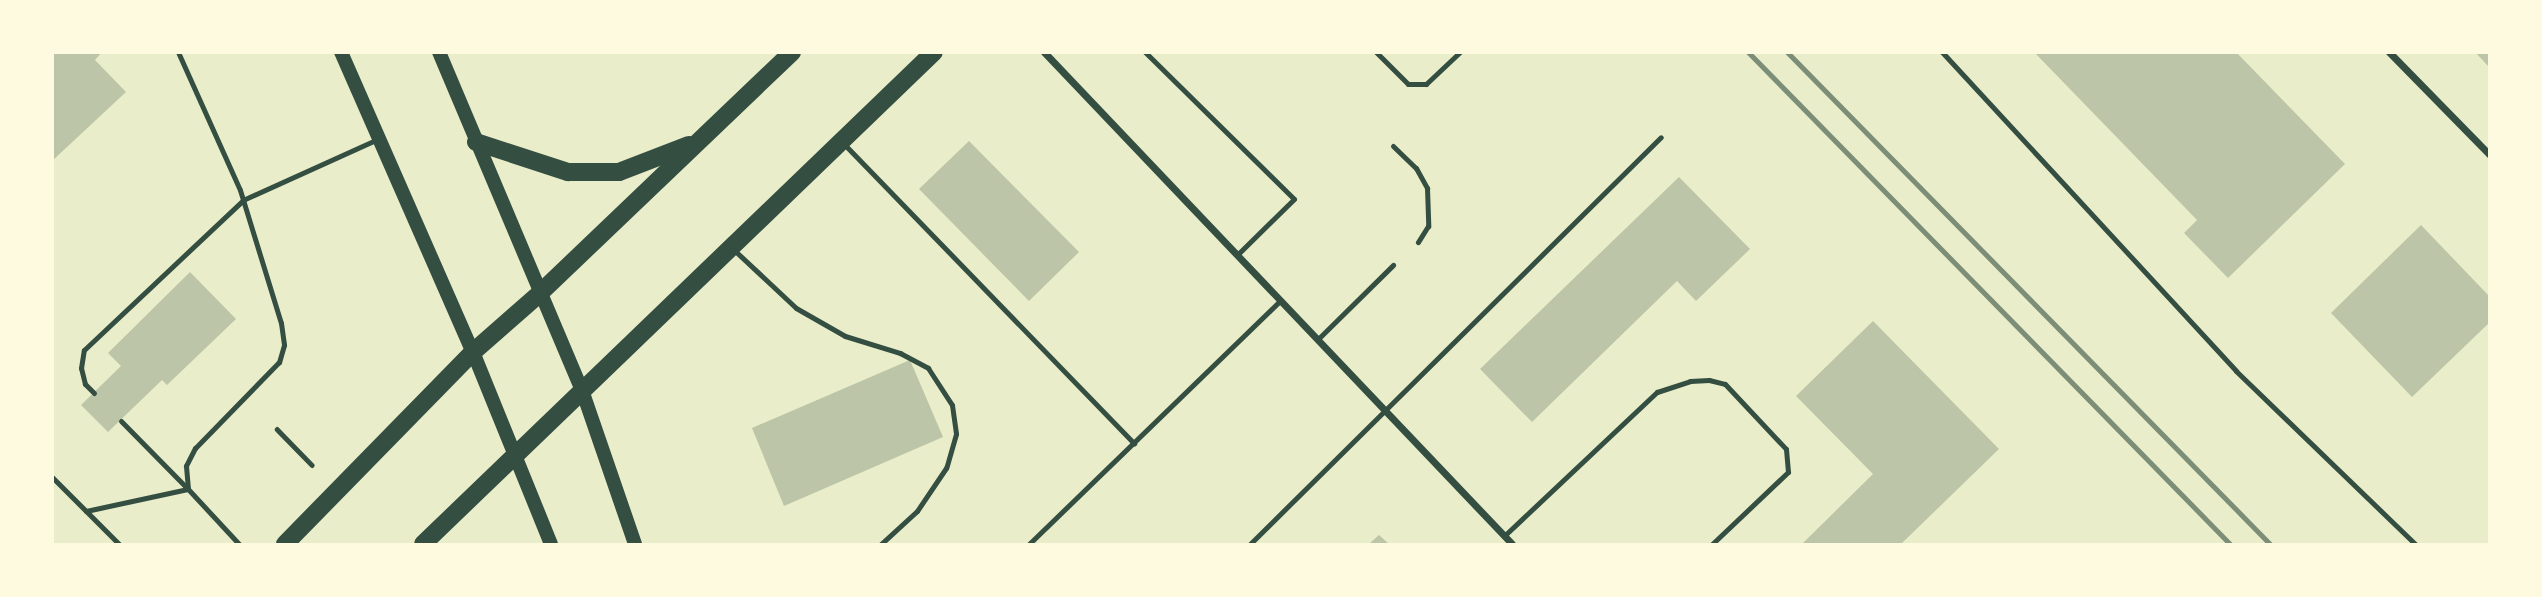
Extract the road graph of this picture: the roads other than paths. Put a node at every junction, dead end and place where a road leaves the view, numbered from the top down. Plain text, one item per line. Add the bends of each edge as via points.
1 (178, 52) edge
2 (341, 52) edge
3 (439, 52) edge
4 (792, 52) edge
5 (934, 52) edge
6 (1044, 52) edge
7 (1145, 52) edge
8 (1377, 52) edge
9 (1460, 52) edge
10 (1942, 52) edge
11 (2389, 52) edge
12 (1661, 137) dead end
13 (378, 139) junction
14 (699, 141) junction
15 (476, 142) junction
16 (842, 142) junction
17 (1393, 146) dead end
18 (2490, 155) edge
19 (243, 200) junction
20 (1418, 242) dead end
21 (732, 248) junction
22 (1237, 255) junction
23 (1392, 265) dead end
24 (539, 294) junction
25 (1280, 301) junction
26 (1317, 340) junction
27 (473, 352) junction
28 (93, 393) dead end
29 (583, 393) junction
30 (1386, 412) junction
31 (121, 421) dead end
32 (1134, 443) junction
33 (516, 458) junction
34 (52, 477) edge
35 (188, 489) junction
36 (86, 511) junction
37 (1504, 536) junction
38 (119, 544) edge
39 (239, 544) edge
40 (285, 544) edge
41 (423, 544) edge
42 (551, 544) edge
43 (635, 544) edge
44 (881, 544) edge
45 (1029, 544) edge
46 (1250, 544) edge
47 (1512, 544) edge
48 (1712, 544) edge
49 (2414, 544) edge

1 - 19 lane
2 - 13 main road
3 - 15 main road
4 - 14 main road
5 - 16 main road
6 - 22 street
7 - 22 lane via 1294,199
8 - 9 lane via 1408,84 1426,85
10 - 49 lane via 2236,371
11 - 18 street
12 - 30 lane
13 - 19 lane
13 - 27 main road
14 - 15 main road via 619,172 568,172
14 - 24 main road
15 - 24 main road
16 - 21 main road
16 - 32 lane
17 - 20 lane via 1416,168 1427,188 1428,226
19 - 28 lane via 84,350 81,368
19 - 35 lane via 284,345 279,362 195,447 186,466
21 - 29 main road
21 - 44 lane via 796,307 845,336 900,353 928,368 952,405 956,434 946,468 917,511
22 - 25 street
23 - 26 lane
24 - 27 main road
24 - 29 main road
25 - 26 street
25 - 32 lane
26 - 30 street
27 - 33 main road
27 - 40 main road
29 - 33 main road
29 - 43 main road
30 - 37 street
30 - 46 lane
31 - 35 lane
32 - 45 lane
33 - 41 main road
33 - 42 main road
34 - 36 lane
35 - 36 lane
35 - 39 lane
36 - 38 lane
37 - 47 street
37 - 48 lane via 1657,391 1709,380 1725,384 1786,449 1788,472

